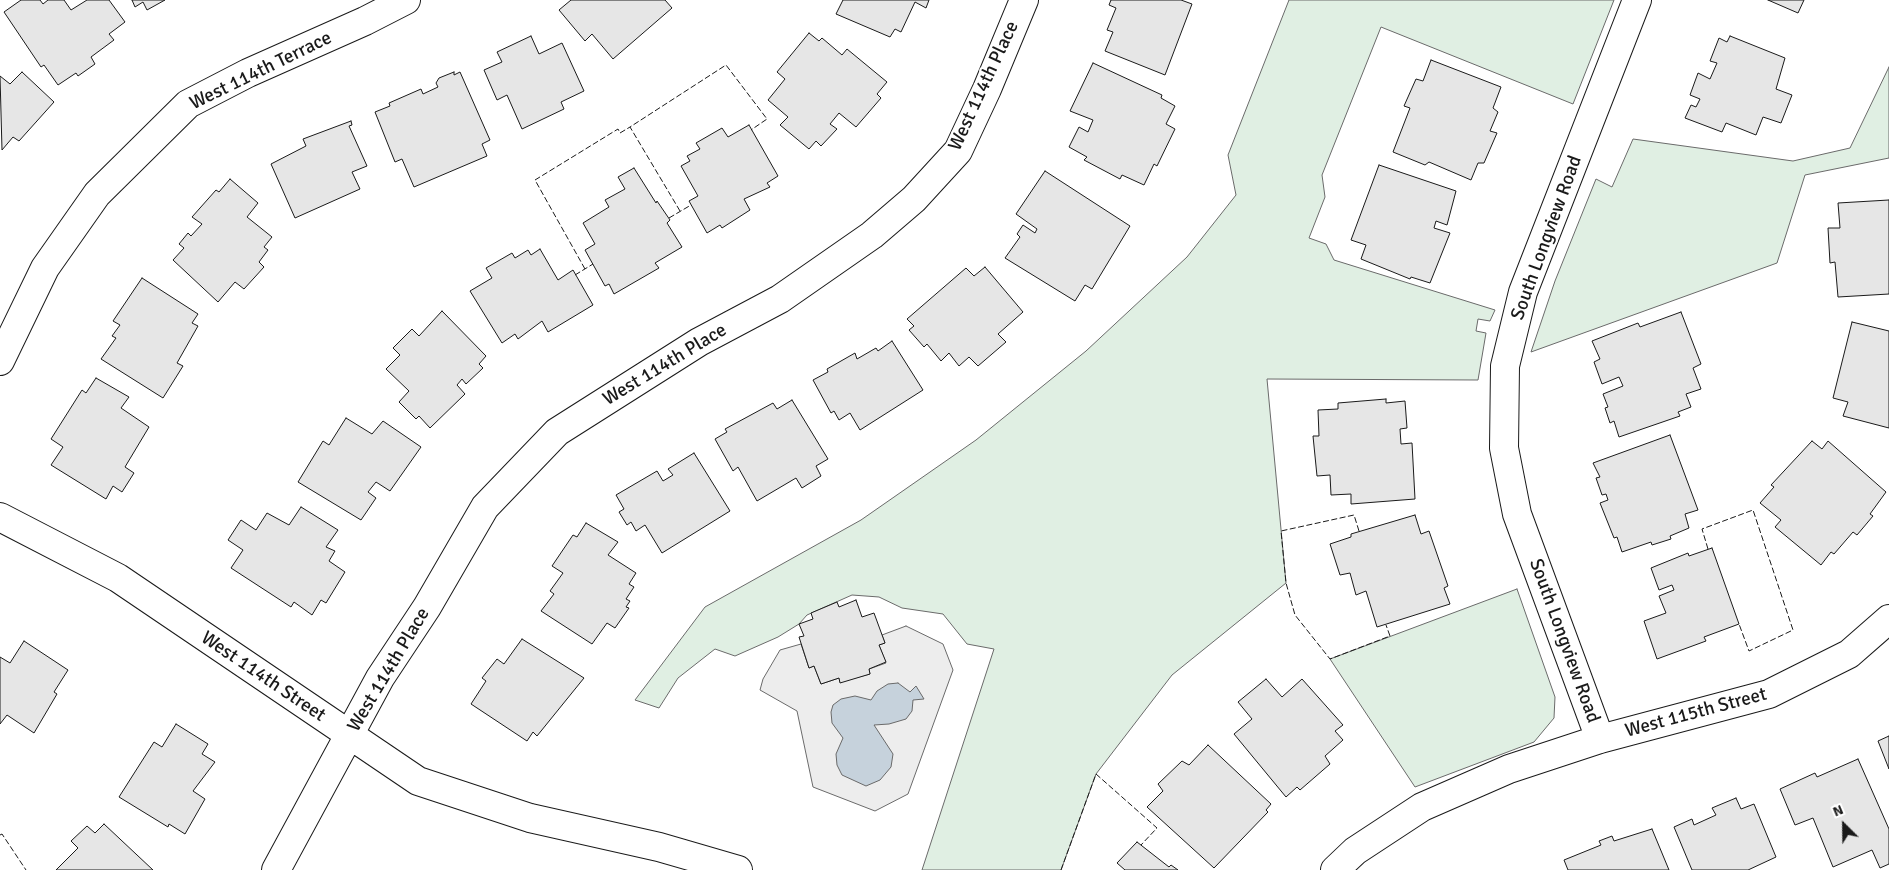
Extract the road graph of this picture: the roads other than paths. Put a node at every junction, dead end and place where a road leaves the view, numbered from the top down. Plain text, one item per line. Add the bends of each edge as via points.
1 (406, 0) edge
2 (1024, 0) edge
3 (1638, 0) edge
4 (0, 361) edge
5 (0, 517) edge
6 (1889, 618) edge
7 (349, 736) junction
8 (1600, 739) junction
9 (701, 865) edge
10 (276, 870) edge
11 (738, 870) edge
12 (1335, 870) edge

1 - 4 street, West 114th Terrace via 188,104 97,194 45,268
2 - 7 street, West 114th Place via 958,151 914,199 872,235 780,299 699,342 557,432 486,507 427,607 380,678
3 - 8 street, South Longview Road via 1523,292 1505,366 1504,448 1517,514
5 - 7 street, West 114th Street via 118,578
6 - 8 street, West 115th Street via 1849,654 1769,694
7 - 9 street, West 114th Street via 418,781 530,818
7 - 10 street, West 114th Place
8 - 12 street, West 115th Street via 1509,769 1422,807 1355,851
9 - 11 street, West 114th Street

